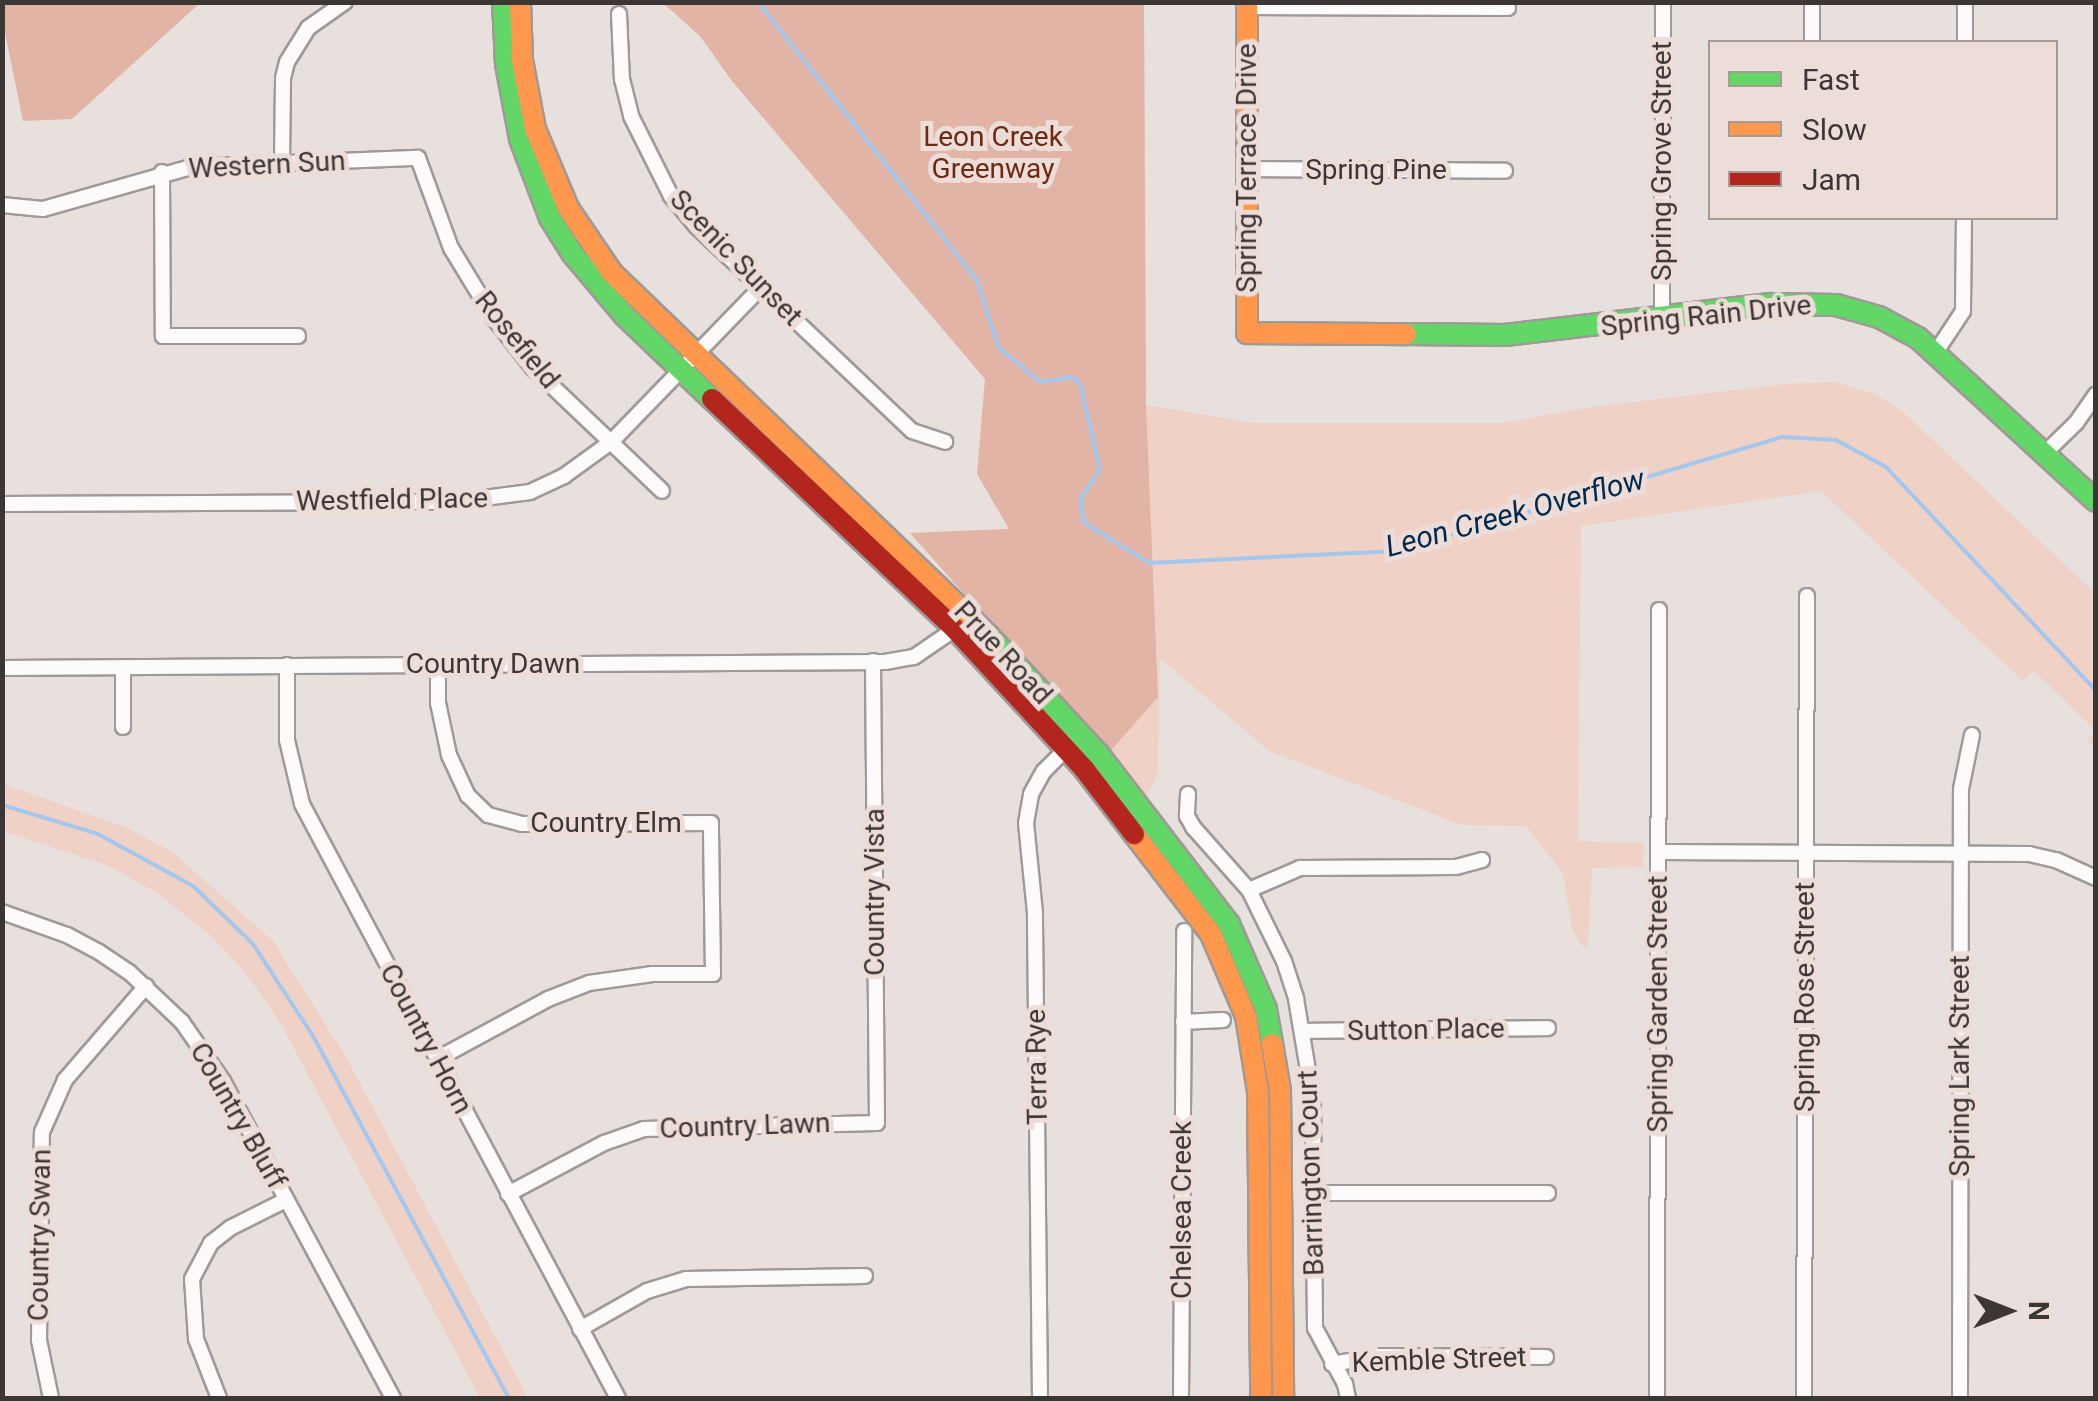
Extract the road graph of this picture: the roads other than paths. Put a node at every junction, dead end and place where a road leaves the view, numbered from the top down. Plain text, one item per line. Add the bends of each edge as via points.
1 (345, 2) edge
2 (504, 2) edge
3 (520, 2) edge
4 (1663, 2) edge
5 (1812, 2) edge
6 (1965, 2) edge
7 (1247, 5) edge
8 (1508, 8) dead end
9 (618, 14) dead end
10 (1812, 40) edge
11 (1965, 40) edge
12 (418, 158) joint
13 (282, 163) junction
14 (1247, 170) junction
15 (1506, 171) dead end
16 (162, 172) junction
17 (2, 205) edge
18 (1964, 220) edge
19 (761, 287) junction
20 (1662, 319) junction
21 (1246, 333) joint
22 (298, 336) dead end
23 (1936, 352) junction
24 (688, 362) junction
25 (2096, 394) edge
26 (611, 442) junction
27 (945, 442) dead end
28 (2046, 453) junction
29 (662, 491) dead end
30 (2096, 501) edge
31 (2, 504) edge
32 (1808, 596) dead end
33 (1659, 610) dead end
34 (963, 623) junction
35 (873, 662) junction
36 (287, 665) junction
37 (438, 665) junction
38 (123, 667) junction
39 (2, 668) edge
40 (124, 727) dead end
41 (1972, 735) dead end
42 (1066, 750) junction
43 (1188, 794) dead end
44 (1659, 852) junction
45 (1960, 854) junction
46 (1806, 855) junction
47 (1482, 860) dead end
48 (2096, 878) edge
49 (1248, 890) junction
50 (2, 912) edge
51 (1184, 932) dead end
52 (146, 986) junction
53 (1222, 1020) dead end
54 (1183, 1022) junction
55 (1548, 1028) dead end
56 (1304, 1031) junction
57 (437, 1059) junction
58 (1269, 1091) junction
59 (877, 1123) joint
60 (1313, 1193) junction
61 (1548, 1193) dead end
62 (508, 1194) junction
63 (286, 1200) junction
64 (865, 1276) dead end
65 (580, 1328) junction
66 (1546, 1357) dead end
67 (1332, 1364) junction
68 (51, 1398) edge
69 (219, 1398) edge
70 (393, 1398) edge
71 (618, 1398) edge
72 (1040, 1398) edge
73 (1181, 1398) edge
74 (1261, 1398) edge
75 (1282, 1398) edge
76 (1348, 1398) edge
77 (1657, 1398) edge
78 (1804, 1398) edge
79 (1960, 1398) edge

1 - 13 street via 308,28 288,62
2 - 24 main road, Prue Road via 511,102 550,218 597,286
3 - 24 main road, Prue Road via 532,115 568,208
4 - 20 street, Spring Grove Street
5 - 10 street
6 - 11 street
7 - 8 street
7 - 14 main road, Spring Terrace Drive
9 - 19 street, Scenic Sunset via 622,79 645,152 697,227
12 - 13 street, Western Sun
12 - 26 street, Rosefield via 451,248 494,317 533,368
13 - 16 street, Western Sun
14 - 15 street, Spring Pine
14 - 21 main road, Spring Terrace Drive
16 - 17 street, Western Sun via 43,210
16 - 22 street via 164,336
18 - 23 street via 1963,311
19 - 24 street, Westfield Place
19 - 27 street, Scenic Sunset via 912,431
20 - 21 main road, Spring Rain Drive via 1505,334
20 - 23 main road, Spring Rain Drive via 1792,302 1836,305 1899,326
23 - 28 main road, Spring Rain Drive
24 - 26 street, Westfield Place
24 - 34 main road, Prue Road
25 - 28 street
26 - 29 street, Rosefield
26 - 31 street, Westfield Place via 564,476 497,499
28 - 30 main road, Spring Rain Drive
32 - 46 street, Spring Rose Street
33 - 44 street, Spring Garden Street
34 - 35 street, Country Dawn via 914,657
34 - 42 main road, Prue Road
34 - 58 main road, Prue Road via 1100,756 1222,912 1266,1009
35 - 37 street, Country Dawn
35 - 59 street, Country Vista
36 - 37 street, Country Dawn
36 - 38 street, Country Dawn
36 - 57 street, Country Horn via 288,740 302,804
37 - 57 street, Country Elm via 449,756 468,796 488,815 522,824 711,823 713,974 589,983
38 - 39 street, Country Dawn
38 - 40 street
41 - 45 street, Spring Lark Street via 1961,790
42 - 58 main road, Prue Road via 1211,934
42 - 72 street, Terra Rye via 1044,771 1026,823 1035,913
43 - 49 street, Barrington Court via 1193,826
44 - 46 street
44 - 77 street, Spring Garden Street
45 - 46 street
45 - 48 street via 2029,854
45 - 79 street, Spring Lark Street
46 - 78 street, Spring Rose Street
47 - 49 street via 1300,868
49 - 56 street, Barrington Court via 1284,961
50 - 52 street, Country Bluff via 68,935
51 - 54 street, Chelsea Creek
52 - 63 street, Country Bluff via 204,1050
52 - 68 street, Country Swan via 65,1080 42,1132 38,1340
53 - 54 street
54 - 73 street, Chelsea Creek
55 - 56 street, Sutton Place
56 - 60 street, Barrington Court via 1313,1100
57 - 62 street, Country Horn
58 - 74 main road, Prue Road
58 - 75 main road, Prue Road
59 - 62 street, Country Lawn via 644,1129
60 - 61 street
60 - 67 street, Barrington Court via 1315,1328
62 - 65 street, Country Horn
63 - 69 street via 212,1243 192,1279 196,1338
63 - 70 street, Country Bluff
64 - 65 street via 686,1279
65 - 71 street, Country Horn
66 - 67 street, Kemble Street via 1379,1356
67 - 76 street, Barrington Court

